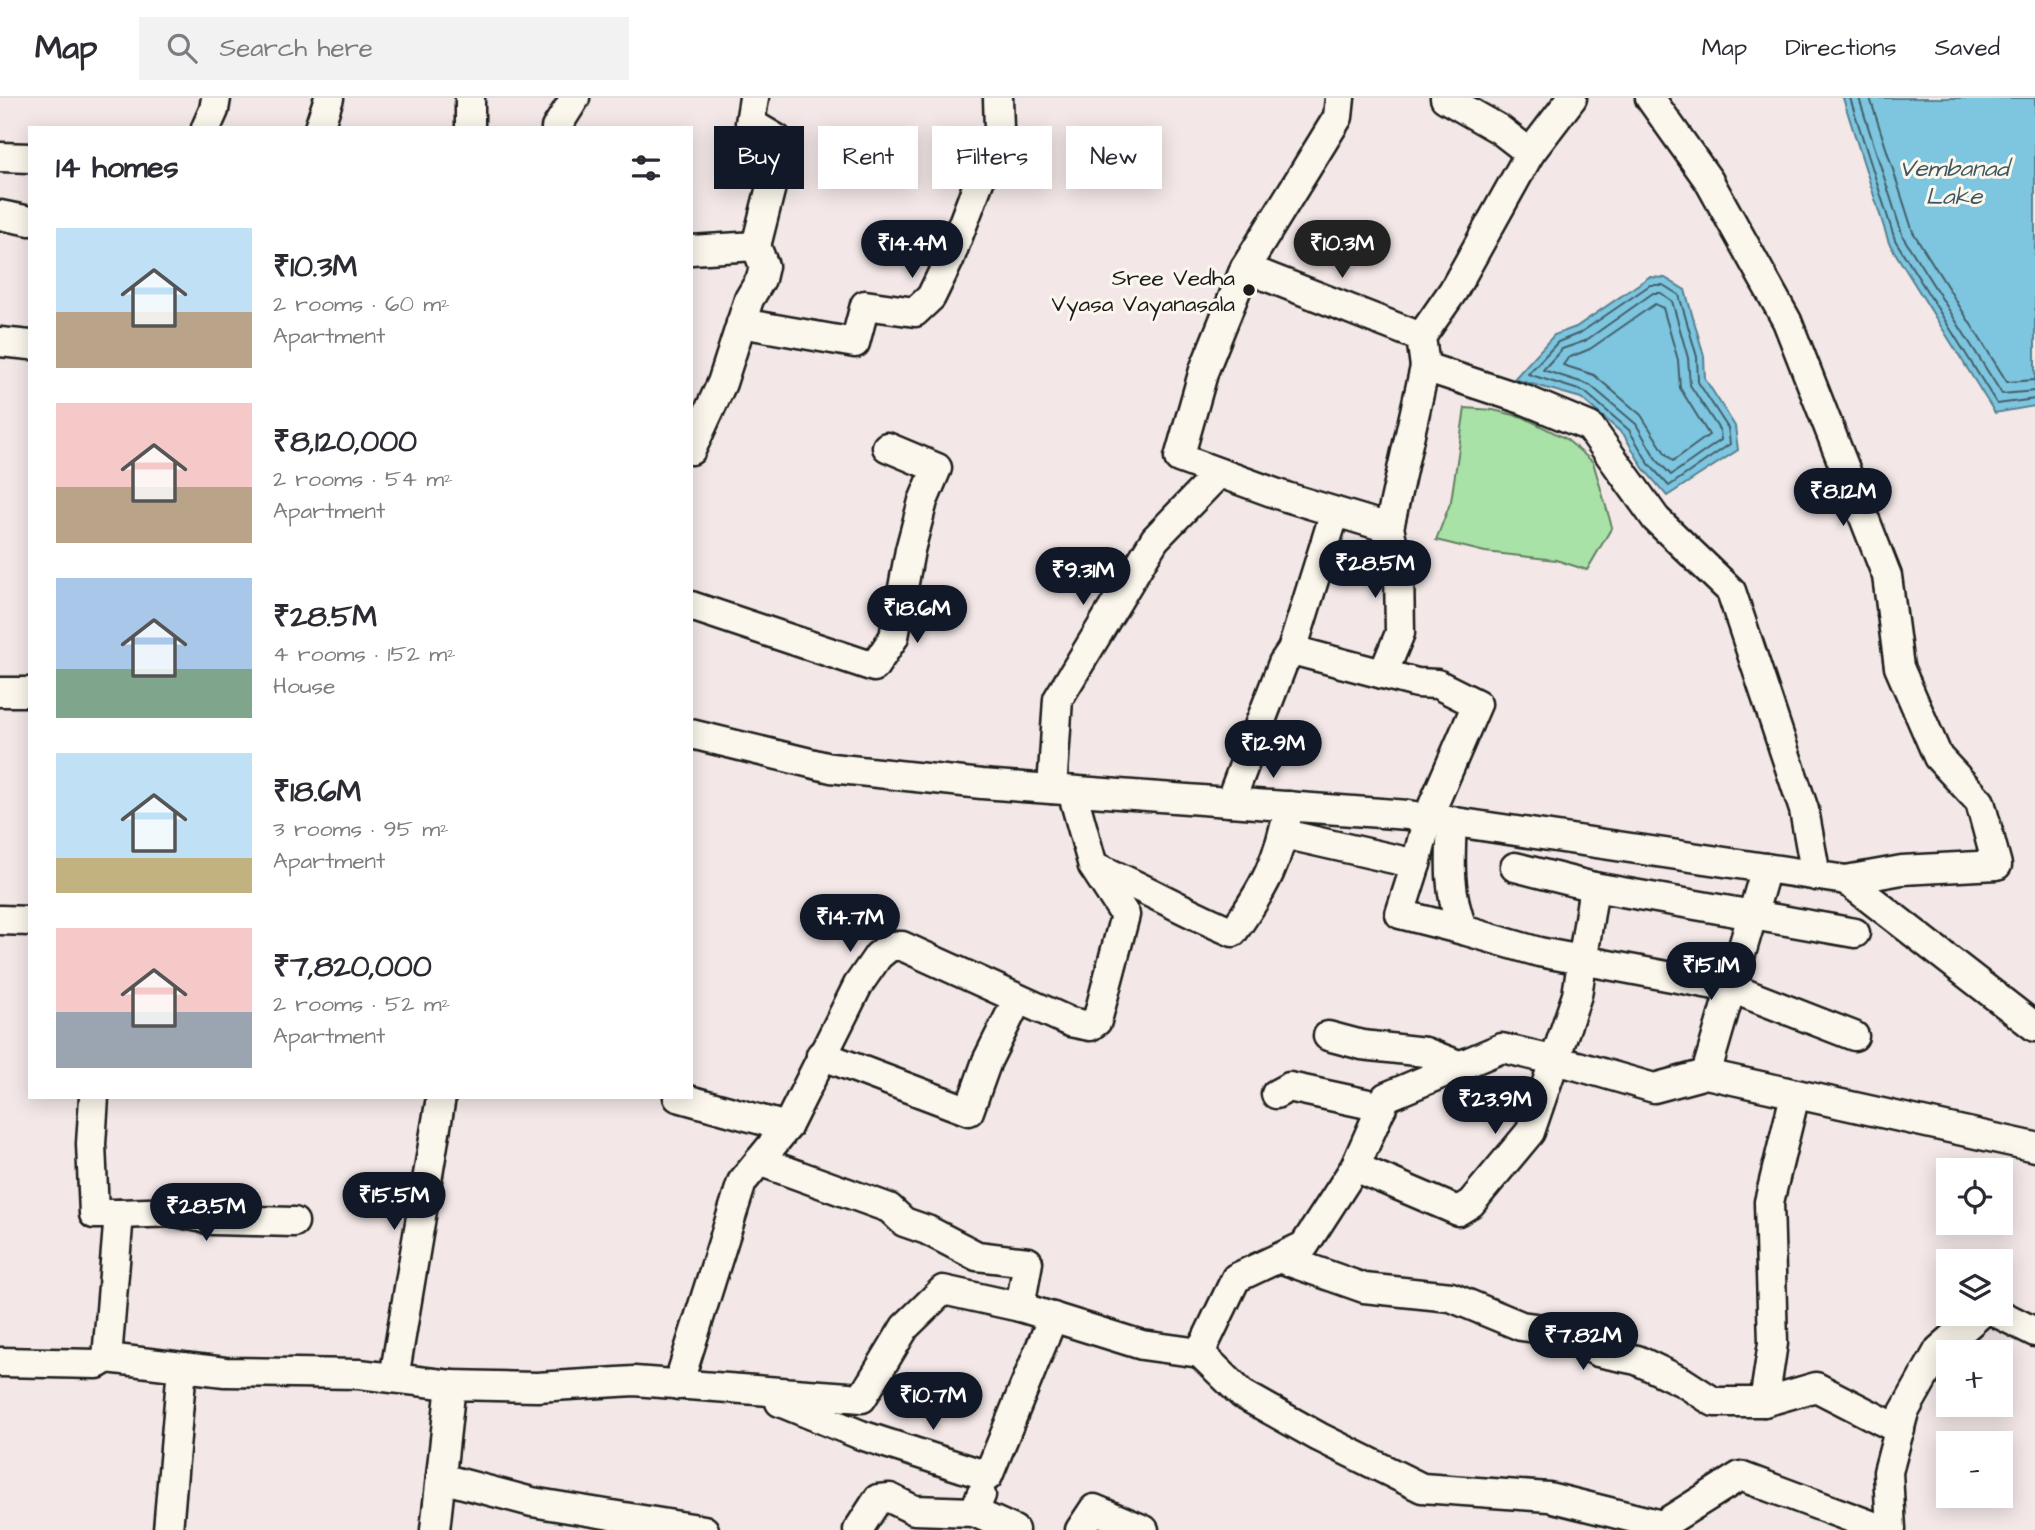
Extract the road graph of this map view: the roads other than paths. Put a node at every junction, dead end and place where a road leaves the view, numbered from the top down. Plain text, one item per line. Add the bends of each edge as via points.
1 (216, 98) edge
2 (329, 98) edge
3 (470, 98) edge
4 (575, 98) edge
5 (754, 98) edge
6 (998, 98) edge
7 (1340, 98) edge
8 (1445, 98) edge
9 (1572, 98) edge
10 (1650, 98) edge
11 (207, 126) edge
12 (320, 126) edge
13 (470, 126) edge
14 (557, 126) edge
15 (1530, 153) junction
16 (0, 157) edge
17 (28, 158) edge
18 (0, 215) edge
19 (28, 221) edge
20 (756, 246) junction
21 (693, 250) edge
22 (1245, 268) junction
23 (741, 323) junction
24 (1421, 337) junction
25 (0, 342) edge
26 (28, 345) edge
27 (1425, 367) junction
28 (693, 446) edge
29 (887, 447) dead end
30 (1219, 473) junction
31 (1335, 512) junction
32 (1389, 528) junction
33 (693, 607) edge
34 (1292, 650) junction
35 (1383, 674) junction
36 (0, 692) edge
37 (28, 692) edge
38 (693, 734) edge
39 (1062, 790) junction
40 (1230, 802) junction
41 (1289, 806) junction
42 (1440, 819) junction
43 (1284, 834) junction
44 (1416, 864) junction
45 (1093, 866) junction
46 (1515, 867) dead end
47 (1766, 868) junction
48 (1816, 876) junction
49 (1846, 880) junction
50 (1594, 887) junction
51 (1752, 915) junction
52 (0, 920) edge
53 (28, 921) edge
54 (1463, 930) junction
55 (1855, 933) dead end
56 (1583, 960) junction
57 (1731, 988) junction
58 (1018, 999) junction
59 (2035, 1027) edge
60 (1328, 1036) dead end
61 (1854, 1036) dead end
62 (821, 1055) junction
63 (1556, 1061) junction
64 (1461, 1066) junction
65 (1706, 1074) junction
66 (1276, 1094) dead end
67 (1795, 1095) junction
68 (94, 1099) edge
69 (442, 1099) edge
70 (685, 1099) edge
71 (1382, 1107) junction
72 (787, 1127) junction
73 (2035, 1147) edge
74 (759, 1161) junction
75 (1355, 1167) junction
76 (119, 1214) junction
77 (294, 1222) dead end
78 (1279, 1258) junction
79 (1020, 1307) junction
80 (1053, 1317) junction
81 (2013, 1321) edge
82 (1966, 1326) edge
83 (2035, 1332) edge
84 (1200, 1353) junction
85 (107, 1358) junction
86 (0, 1362) edge
87 (182, 1367) junction
88 (394, 1378) junction
89 (452, 1385) junction
90 (678, 1385) junction
91 (744, 1391) junction
92 (1763, 1402) junction
93 (1900, 1430) junction
94 (988, 1476) junction
95 (441, 1478) junction
96 (974, 1512) junction
97 (1641, 1525) edge
98 (650, 1526) edge
99 (167, 1530) edge
100 (435, 1530) edge
101 (704, 1530) edge
102 (858, 1530) edge
103 (1014, 1530) edge
104 (1080, 1530) edge
105 (1144, 1530) edge
106 (1884, 1530) edge
107 (1891, 1530) edge

1 - 11 street
2 - 12 street
3 - 13 street
4 - 14 street
5 - 20 street via 750,122 776,139 778,159
6 - 23 street via 999,129 949,260 931,297 915,312 865,305 855,343
7 - 22 street via 1338,117
8 - 15 street
9 - 15 street
10 - 49 street via 1709,181 1787,321 1886,576 1899,667 1938,757 1980,802 1997,865 1902,870
15 - 24 street via 1453,291
16 - 17 street
18 - 19 street
20 - 21 street
20 - 23 street via 764,266
22 - 24 street
22 - 30 street via 1204,370 1178,458
23 - 28 street via 722,383
24 - 27 street
25 - 26 street
27 - 32 street
27 - 48 street via 1590,427 1656,519 1731,592 1804,810
29 - 33 street via 937,468 910,550 894,637 874,667
30 - 31 street
30 - 39 street via 1155,540 1058,699
31 - 32 street
31 - 34 street
32 - 35 street via 1399,570 1400,633
34 - 35 street
34 - 40 street
35 - 42 street via 1437,684 1477,704
36 - 37 street
38 - 39 street via 831,768
39 - 40 street
39 - 45 street
40 - 41 street
41 - 42 street
41 - 43 street
42 - 44 street
42 - 47 street
42 - 54 street via 1454,907
43 - 44 street
43 - 45 street via 1265,887 1233,932
44 - 54 street via 1400,914
45 - 58 street via 1125,915 1097,1021 1090,1026 1070,1022
46 - 50 street
47 - 48 street
47 - 51 street
48 - 49 street
49 - 59 street
50 - 51 street
50 - 56 street
51 - 55 street
51 - 57 street
52 - 53 street
54 - 56 street
56 - 57 street
56 - 63 street
57 - 61 street
57 - 65 street
58 - 62 street via 920,953 890,946 858,985
58 - 62 street via 969,1111
60 - 64 street via 1425,1052
62 - 72 street
63 - 64 street via 1502,1048
63 - 65 street via 1654,1088
63 - 75 street via 1530,1132 1471,1203 1458,1211
64 - 71 street via 1386,1097
65 - 67 street
66 - 71 street via 1289,1087
67 - 73 street
67 - 92 street via 1769,1202 1773,1343
68 - 76 street via 94,1214
69 - 88 street
70 - 72 street
71 - 75 street
72 - 74 street
74 - 79 street via 889,1208 904,1222 977,1256 1028,1262
74 - 90 street via 742,1182
75 - 78 street via 1304,1246
76 - 77 street via 177,1212 212,1220
76 - 85 street
78 - 84 street via 1236,1278
78 - 92 street via 1364,1288 1451,1297 1521,1326 1557,1331 1598,1352 1648,1365 1714,1402
79 - 80 street
79 - 91 street via 943,1290 905,1327 862,1398
80 - 84 street via 1142,1345
80 - 94 street
81 - 83 street
82 - 93 street via 1939,1350 1904,1412
84 - 97 street via 1242,1394 1422,1488 1549,1497
85 - 86 street via 97,1364
85 - 87 street
87 - 88 street
87 - 99 street
88 - 89 street
89 - 90 street via 537,1387 634,1381
89 - 95 street
90 - 91 street
91 - 94 street
92 - 93 street via 1816,1387
93 - 107 street via 1888,1472
94 - 96 street
95 - 98 street
95 - 100 street
96 - 102 street via 914,1510 890,1498 878,1499
96 - 103 street
97 - 106 street via 1662,1525 1740,1476
98 - 101 street
104 - 105 street via 1094,1509

